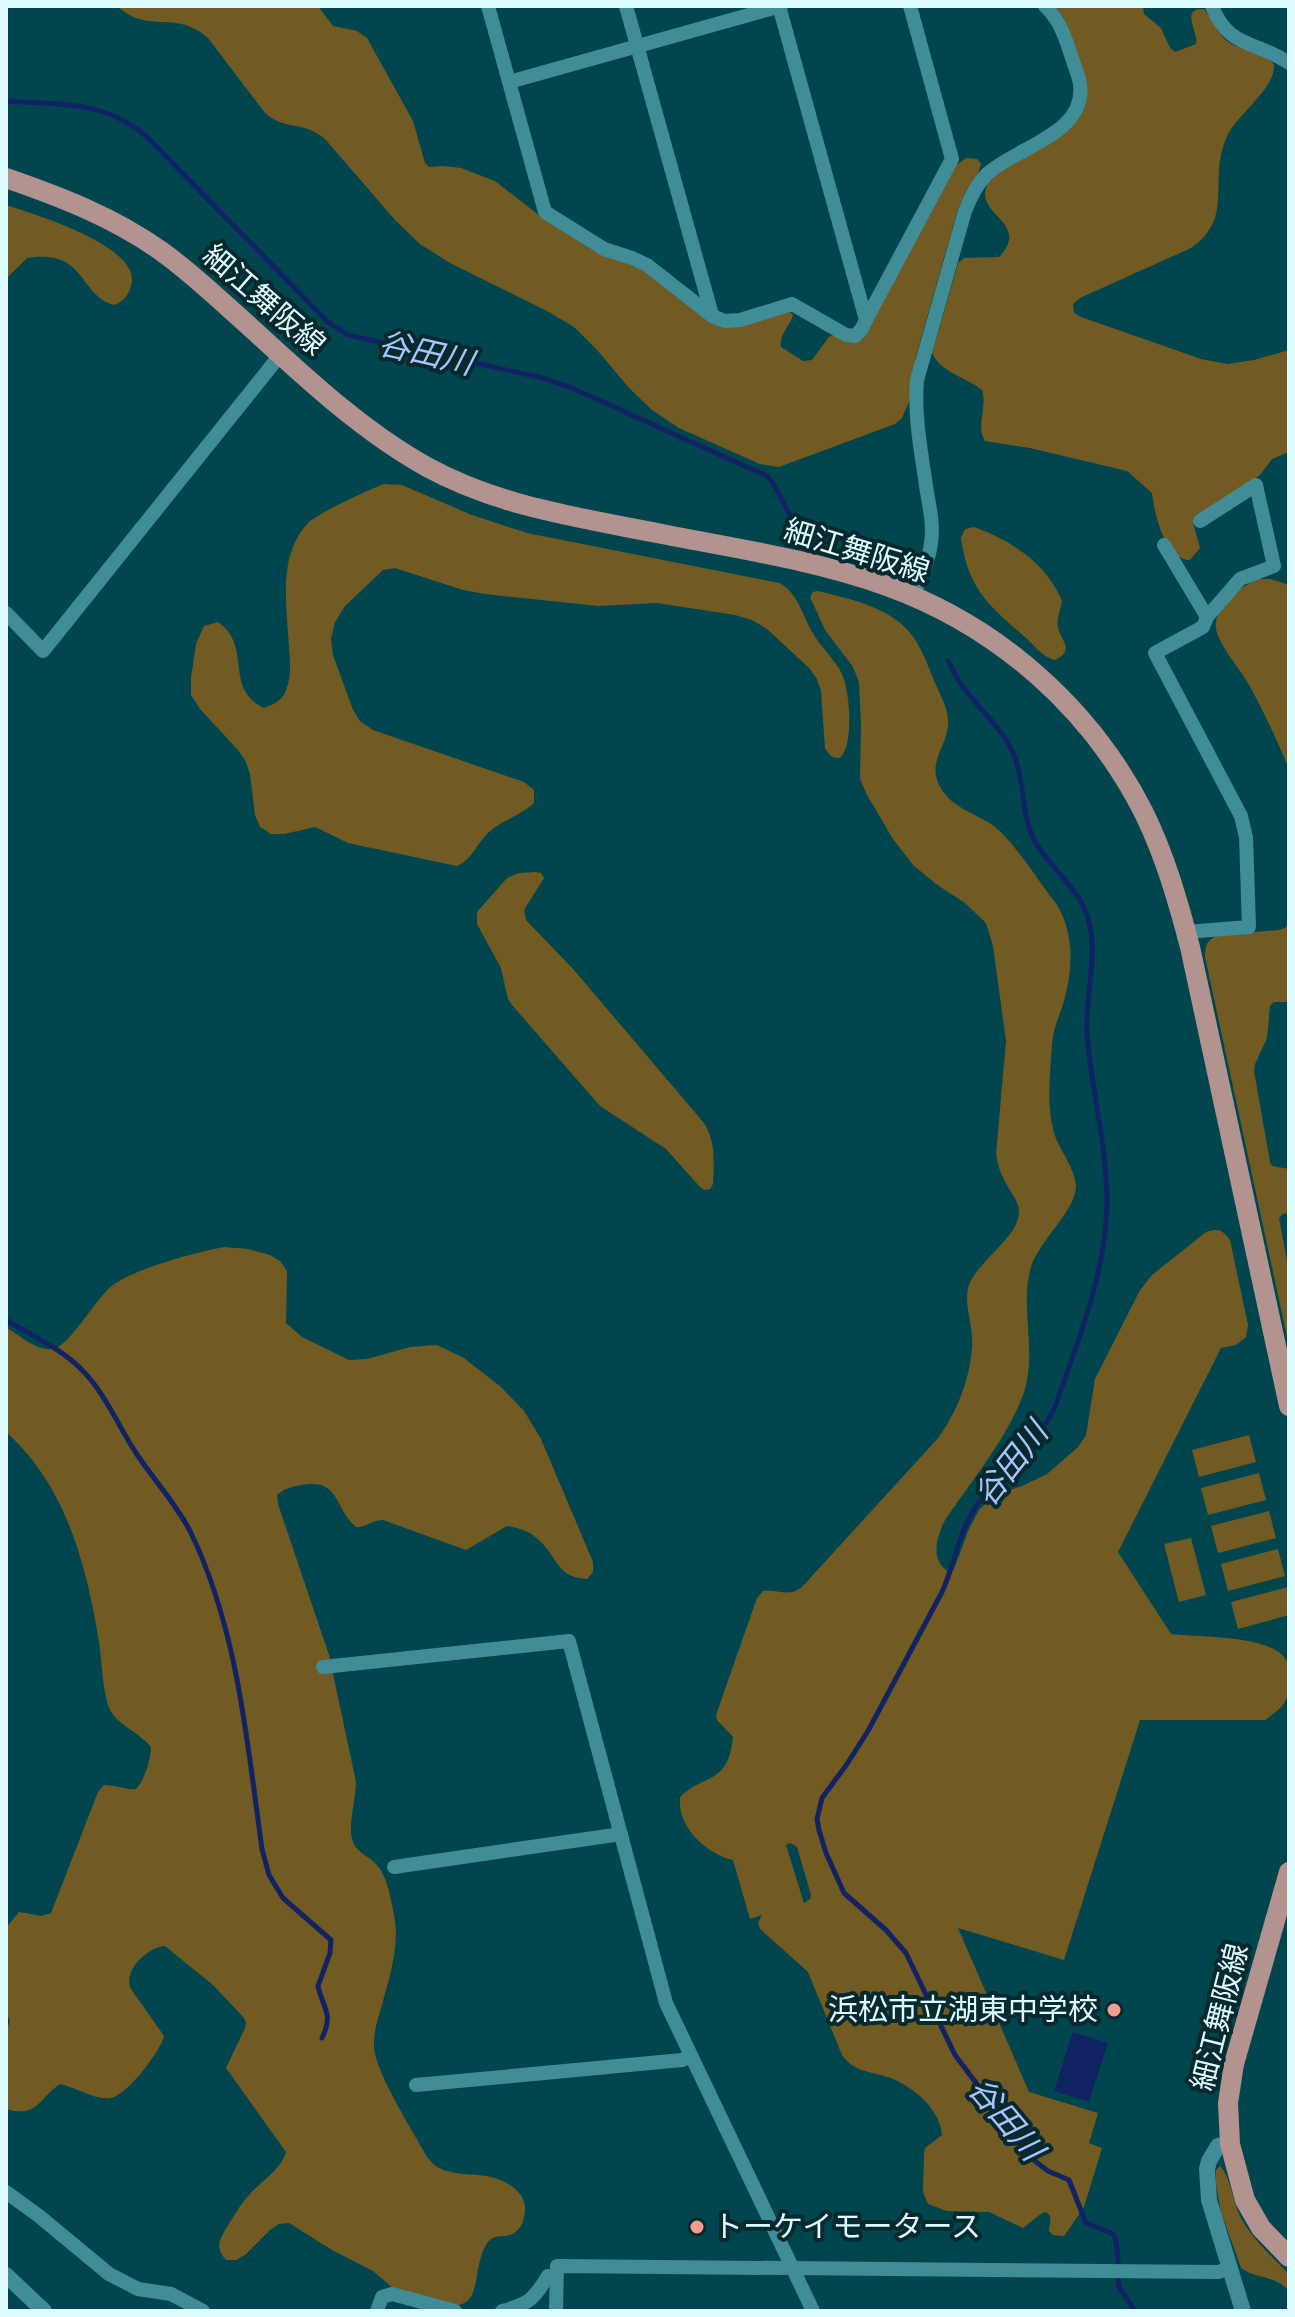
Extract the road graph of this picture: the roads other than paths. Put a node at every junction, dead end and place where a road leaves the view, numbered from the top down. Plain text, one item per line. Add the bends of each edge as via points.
1 (488, 6) edge
2 (626, 6) edge
3 (779, 6) edge
4 (910, 6) edge
5 (1045, 6) edge
6 (1212, 6) edge
7 (637, 46) junction
8 (1289, 63) edge
9 (509, 82) junction
10 (6, 178) edge
11 (712, 316) junction
12 (866, 320) junction
13 (281, 354) junction
14 (1200, 521) dead end
15 (1164, 545) dead end
16 (913, 596) junction
17 (6, 613) edge
18 (1207, 617) junction
19 (1186, 932) junction
20 (1289, 1406) edge
21 (323, 1667) dead end
22 (621, 1834) junction
23 (394, 1867) dead end
24 (1289, 1872) edge
25 (691, 2056) junction
26 (416, 2085) dead end
27 (1230, 2144) junction
28 (6, 2192) edge
29 (1289, 2257) edge
30 (1231, 2268) junction
31 (793, 2269) junction
32 (6, 2275) edge
33 (556, 2276) junction
34 (44, 2311) edge
35 (203, 2311) edge
36 (377, 2311) edge
37 (455, 2311) edge
38 (502, 2311) edge
39 (556, 2311) edge
40 (813, 2311) edge
41 (1243, 2311) edge

1 - 9 street
2 - 7 street
3 - 7 street
3 - 12 street
4 - 12 street via 952,159
5 - 16 street via 1062,28 1081,95 1062,128 986,175 965,211 917,380 917,425 932,542
6 - 8 street via 1232,37
7 - 9 street
7 - 11 street
9 - 11 street via 545,212 604,249 647,265
10 - 13 main road, 細江舞阪線 via 85,207 142,238 195,277
11 - 12 street via 740,320 792,304 855,336
13 - 16 main road, 細江舞阪線 via 383,440 481,492 533,508 805,562
13 - 17 street via 43,651
14 - 18 street via 1256,485 1274,566 1240,579
15 - 18 street
16 - 19 main road, 細江舞阪線 via 1010,653 1087,726 1145,816
18 - 19 street via 1203,627 1155,653 1244,826 1249,927
19 - 20 main road, 細江舞阪線
21 - 22 street via 569,1641
22 - 23 street
22 - 25 street via 666,2003
24 - 27 main road, 細江舞阪線 via 1230,2084
25 - 26 street
25 - 31 street
27 - 29 main road, 細江舞阪線 via 1252,2214
27 - 30 street via 1218,2146 1207,2169 1209,2200
28 - 35 street via 120,2280 171,2294
30 - 31 street
30 - 41 street
31 - 33 street via 557,2266
31 - 40 street
32 - 34 street
33 - 38 street via 548,2276 527,2303
33 - 39 street
36 - 37 street via 382,2297 392,2294

